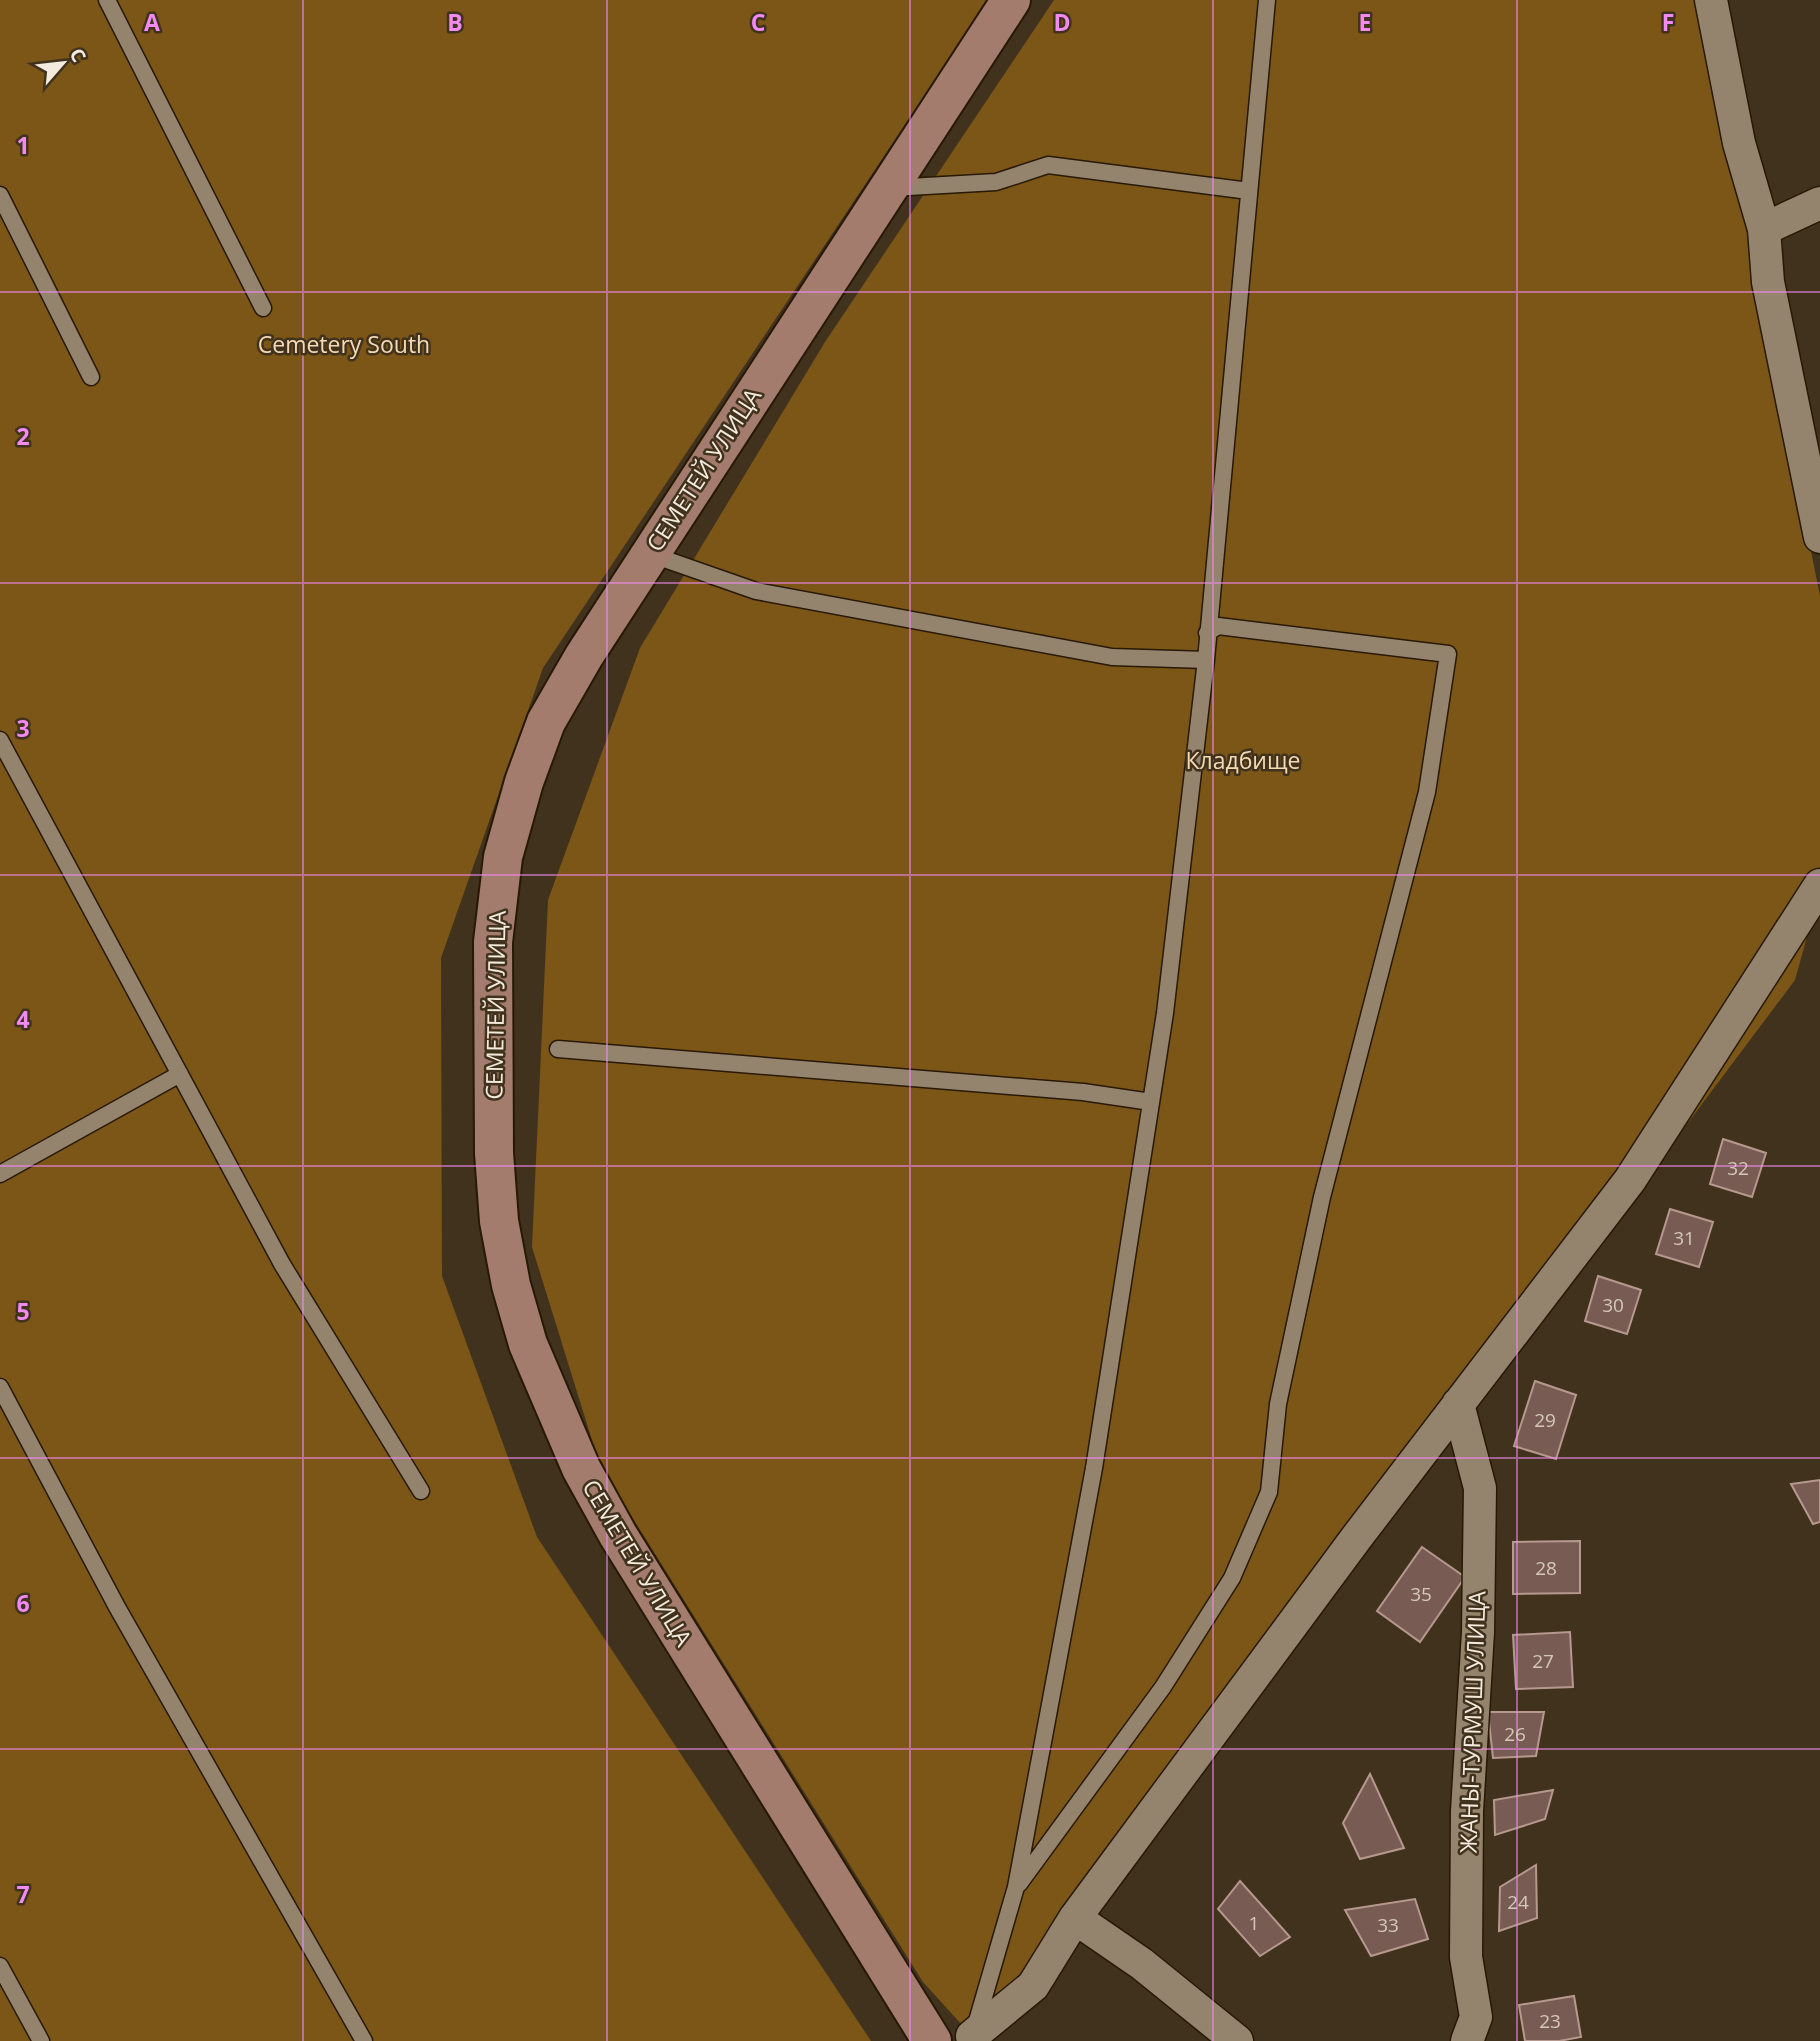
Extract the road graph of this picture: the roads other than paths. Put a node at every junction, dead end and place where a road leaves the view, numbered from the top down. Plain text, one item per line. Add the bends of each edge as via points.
1 (107, 0) edge
2 (1012, 0) edge
3 (1266, 0) edge
4 (1711, 0) edge
5 (889, 188) junction
6 (1248, 191) junction
7 (0, 195) edge
8 (1820, 203) edge
9 (1764, 229) junction
10 (264, 307) dead end
11 (91, 377) dead end
12 (1820, 537) edge
13 (650, 553) junction
14 (1207, 634) junction
15 (1206, 660) junction
16 (0, 740) edge
17 (1820, 885) edge
18 (558, 1049) dead end
19 (180, 1074) junction
20 (1151, 1102) junction
21 (0, 1174) edge
22 (0, 1387) edge
23 (1458, 1404) junction
24 (421, 1490) dead end
25 (1016, 1887) junction
26 (1075, 1918) junction
27 (0, 1966) edge
28 (971, 2039) edge
29 (41, 2041) edge
30 (364, 2041) edge
31 (932, 2041) edge
32 (1237, 2041) edge
33 (1467, 2041) edge

1 - 10 lane
2 - 5 street, СЕМЕТЕЙ УЛИЦА
3 - 6 lane
4 - 9 street via 1739,143
5 - 6 lane via 996,182 1048,165
5 - 13 street, СЕМЕТЕЙ УЛИЦА
6 - 14 lane
7 - 11 lane
8 - 9 street
9 - 12 street via 1768,282
13 - 15 lane via 756,591 1112,657
13 - 31 street, СЕМЕТЕЙ УЛИЦА via 546,722 503,857 493,942 494,1153 510,1284 553,1408 606,1513
14 - 15 lane
14 - 25 lane via 1218,626 1448,654 1427,792 1322,1197 1278,1404 1269,1492 1232,1578 1163,1687
15 - 20 lane
16 - 19 lane
17 - 23 street via 1630,1180
18 - 20 lane via 1070,1090
19 - 21 lane
19 - 24 lane via 282,1264
20 - 25 lane via 1094,1468
22 - 30 lane via 117,1607
23 - 26 street
23 - 33 street, ЖАНЫ-ТУРМУШ УЛИЦА via 1479,1488 1466,1957 1476,2017
25 - 28 lane
26 - 28 street via 1033,1986
26 - 32 street via 1142,1964
27 - 29 lane

